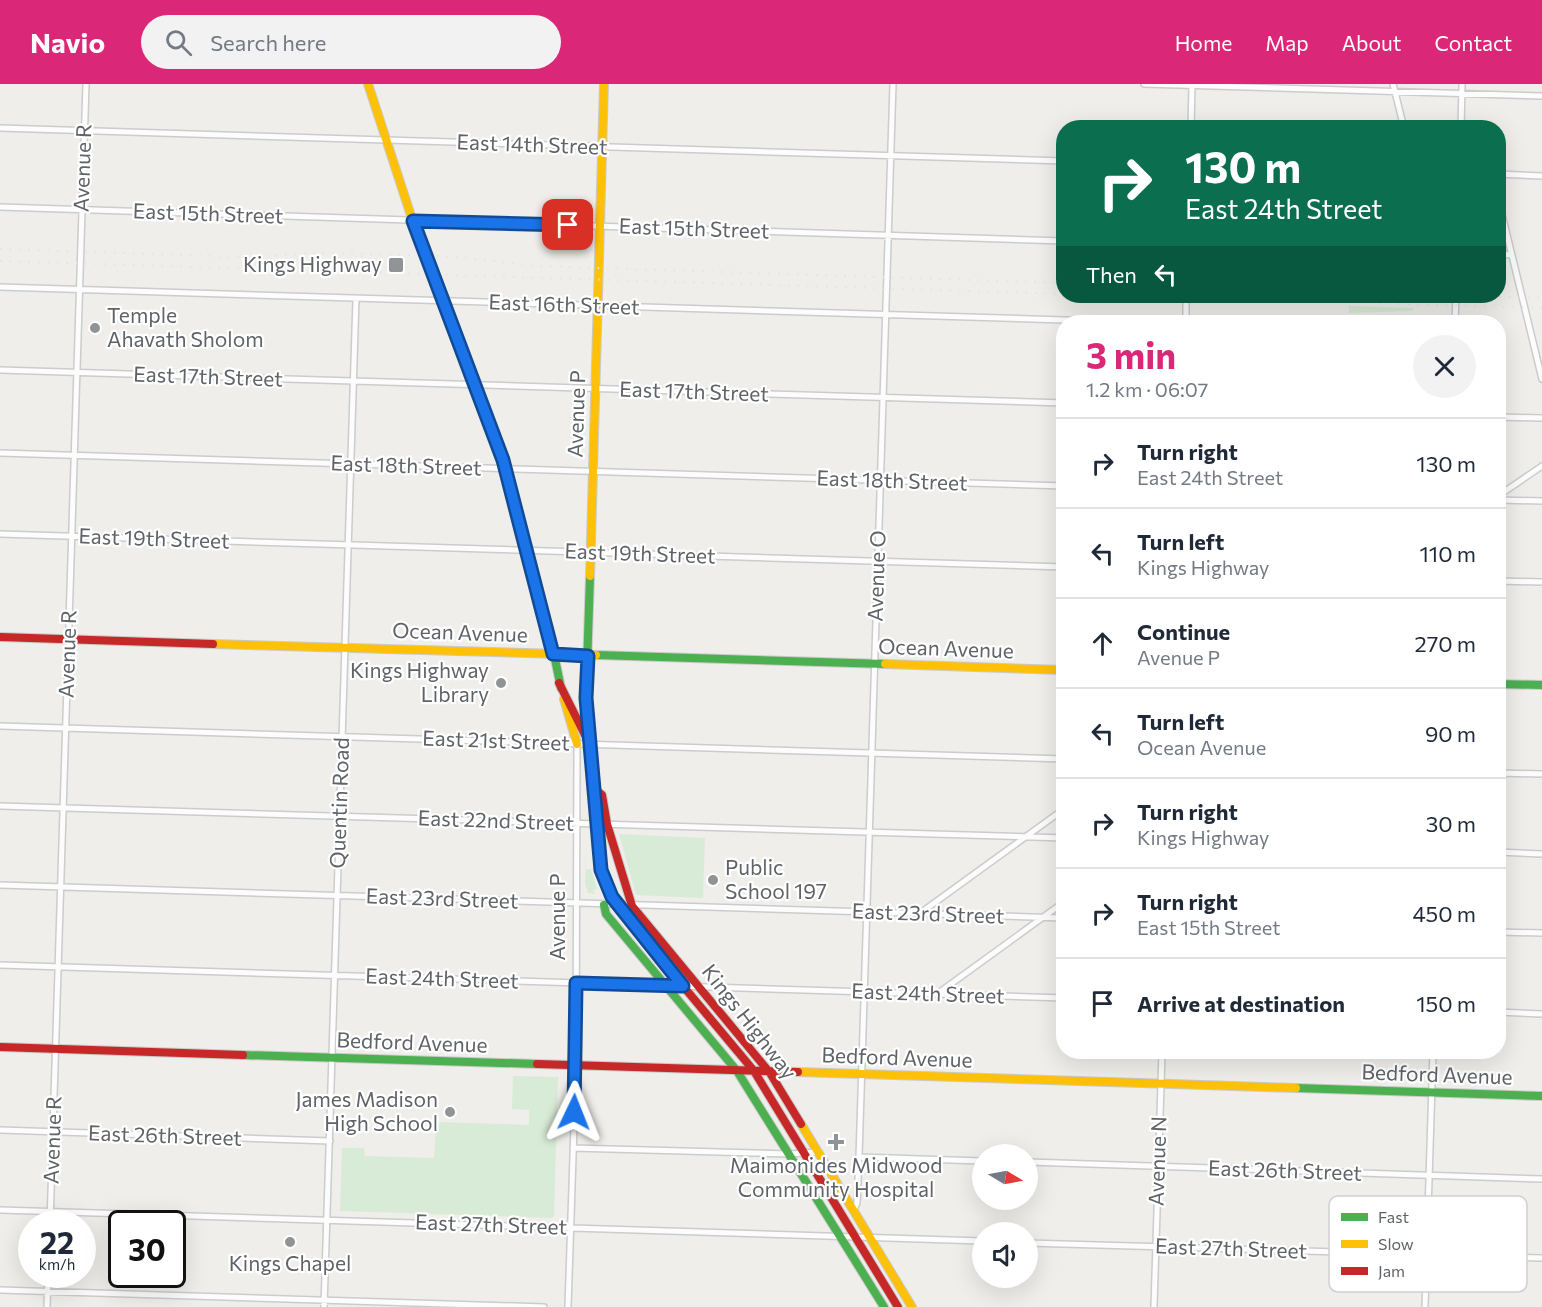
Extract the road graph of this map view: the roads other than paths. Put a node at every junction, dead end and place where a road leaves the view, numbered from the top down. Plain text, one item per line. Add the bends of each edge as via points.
1 (86, 84) edge
2 (368, 84) edge
3 (604, 84) edge
4 (893, 84) edge
5 (1144, 84) edge
6 (1393, 84) edge
7 (1462, 84) edge
8 (1192, 85) edge
9 (1395, 92) junction
10 (1462, 94) junction
11 (1542, 96) edge
12 (1191, 120) edge
13 (1402, 120) edge
14 (1461, 120) edge
15 (0, 128) edge
16 (84, 131) junction
17 (386, 140) junction
18 (602, 147) junction
19 (890, 156) junction
20 (1056, 161) edge
21 (1506, 174) edge
22 (1542, 176) edge
23 (0, 207) edge
24 (81, 210) junction
25 (413, 221) junction
26 (600, 226) junction
27 (1506, 231) edge
28 (888, 235) junction
29 (1056, 241) edge
30 (1506, 255) edge
31 (1512, 255) junction
32 (0, 287) edge
33 (79, 290) junction
34 (356, 298) junction
35 (442, 301) junction
36 (598, 306) junction
37 (885, 315) junction
38 (1056, 320) edge
39 (0, 370) edge
40 (76, 373) junction
41 (1542, 379) edge
42 (353, 381) junction
43 (474, 385) junction
44 (595, 389) junction
45 (883, 398) junction
46 (1056, 403) edge
47 (1506, 417) edge
48 (1542, 418) edge
49 (0, 453) edge
50 (74, 455) junction
51 (351, 464) junction
52 (1542, 466) edge
53 (506, 468) junction
54 (593, 471) junction
55 (880, 480) junction
56 (1056, 486) edge
57 (1506, 492) edge
58 (1506, 499) edge
59 (1542, 501) edge
60 (0, 534) edge
61 (71, 537) junction
62 (348, 545) junction
63 (528, 550) junction
64 (590, 553) junction
65 (878, 561) junction
66 (1056, 567) edge
67 (1506, 581) edge
68 (1542, 582) edge
69 (0, 637) edge
70 (68, 640) junction
71 (345, 648) junction
72 (553, 654) junction
73 (588, 656) junction
74 (874, 664) junction
75 (1056, 670) edge
76 (559, 683) junction
77 (1506, 684) edge
78 (1542, 685) edge
79 (0, 726) edge
80 (66, 728) junction
81 (342, 737) junction
82 (577, 744) junction
83 (590, 744) junction
84 (872, 753) junction
85 (1056, 759) edge
86 (1506, 773) edge
87 (1542, 774) edge
88 (593, 788) junction
89 (0, 806) edge
90 (63, 808) junction
91 (1056, 815) edge
92 (340, 816) junction
93 (577, 824) junction
94 (595, 824) junction
95 (607, 824) junction
96 (869, 833) junction
97 (1024, 837) junction
98 (1056, 838) edge
99 (1506, 852) edge
100 (1542, 854) edge
101 (0, 885) edge
102 (61, 887) junction
103 (338, 896) junction
104 (576, 904) junction
105 (604, 905) junction
106 (618, 905) junction
107 (632, 906) junction
108 (1056, 907) edge
109 (867, 912) junction
110 (919, 914) junction
111 (1042, 917) junction
112 (1056, 918) edge
113 (1506, 932) edge
114 (1542, 933) edge
115 (0, 965) edge
116 (58, 966) junction
117 (335, 976) junction
118 (576, 983) junction
119 (665, 986) junction
120 (683, 986) junction
121 (699, 986) junction
122 (864, 992) junction
123 (937, 994) junction
124 (1056, 998) edge
125 (1506, 1012) edge
126 (1542, 1014) edge
127 (0, 1047) edge
128 (55, 1049) junction
129 (332, 1058) junction
130 (1162, 1059) edge
131 (1433, 1059) edge
132 (576, 1066) junction
133 (737, 1071) junction
134 (754, 1071) junction
135 (770, 1073) junction
136 (862, 1074) junction
137 (1161, 1084) junction
138 (1431, 1093) junction
139 (1542, 1096) edge
140 (0, 1130) edge
141 (53, 1132) junction
142 (330, 1141) junction
143 (573, 1148) junction
144 (818, 1152) junction
145 (804, 1153) junction
146 (789, 1154) junction
147 (859, 1157) junction
148 (972, 1161) edge
149 (1038, 1162) edge
150 (1158, 1167) junction
151 (1429, 1175) junction
152 (1542, 1179) edge
153 (1428, 1196) edge
154 (0, 1210) edge
155 (50, 1210) edge
156 (854, 1210) junction
157 (18, 1211) edge
158 (96, 1213) edge
159 (327, 1220) junction
160 (570, 1228) junction
161 (840, 1236) junction
162 (856, 1237) junction
163 (870, 1238) junction
164 (972, 1241) edge
165 (1038, 1242) edge
166 (1156, 1246) junction
167 (1329, 1252) edge
168 (1527, 1258) edge
169 (1542, 1258) edge
170 (0, 1290) edge
171 (48, 1291) junction
172 (1425, 1292) edge
173 (325, 1300) junction
174 (47, 1307) edge
175 (324, 1307) edge
176 (544, 1307) edge
177 (568, 1307) edge
178 (884, 1307) edge
179 (898, 1307) edge
180 (912, 1307) edge
181 (1154, 1307) edge
182 (1425, 1307) edge

1 - 16 street, Avenue R
2 - 17 main road
3 - 18 main road, Avenue P
4 - 19 street, Avenue O
5 - 8 street
6 - 9 street
7 - 10 street
8 - 9 street
8 - 12 street
9 - 10 street
9 - 13 street
10 - 11 street
10 - 14 street
15 - 16 street, East 14th Street
16 - 17 street, East 14th Street
16 - 24 street, Avenue R
17 - 18 street, East 14th Street
17 - 25 main road
18 - 19 street, East 14th Street
18 - 26 main road, Avenue P
19 - 20 street, East 14th Street
19 - 28 street, Avenue O
21 - 22 street
23 - 24 street, East 15th Street
24 - 25 street, East 15th Street
24 - 33 street, Avenue R
25 - 26 street, East 15th Street
25 - 35 main road
26 - 28 street, East 15th Street
26 - 36 main road, Avenue P
27 - 31 street
28 - 29 street, East 15th Street
28 - 37 street, Avenue O
30 - 31 street
31 - 41 street
32 - 33 street, East 16th Street
33 - 34 street, East 16th Street
33 - 40 street, Avenue R
34 - 35 street, East 16th Street
34 - 42 street, Quentin Road
35 - 36 street, East 16th Street
35 - 43 main road
36 - 37 street, East 16th Street
36 - 44 main road, Avenue P
37 - 38 street, East 16th Street
37 - 45 street, Avenue O
39 - 40 street, East 17th Street
40 - 42 street, East 17th Street
40 - 50 street, Avenue R
42 - 43 street, East 17th Street
42 - 51 street, Quentin Road
43 - 44 street, East 17th Street
43 - 53 main road
44 - 45 street, East 17th Street
44 - 54 main road, Avenue P
45 - 46 street, East 17th Street
45 - 55 street, Avenue O
47 - 48 street
49 - 50 street, East 18th Street
50 - 51 street, East 18th Street
50 - 61 street, Avenue R
51 - 53 street, East 18th Street
51 - 62 street, Quentin Road
52 - 57 street
53 - 54 street, East 18th Street
53 - 63 main road
54 - 55 street, East 18th Street
54 - 64 main road, Avenue P
55 - 56 street, East 18th Street
55 - 65 street, Avenue O
58 - 59 street
60 - 61 street, East 19th Street
61 - 62 street, East 19th Street
61 - 70 street, Avenue R
62 - 63 street, East 19th Street
62 - 71 street, Quentin Road
63 - 64 street, East 19th Street
63 - 72 main road
64 - 65 street, East 19th Street
64 - 73 main road, Avenue P
65 - 66 street, East 19th Street
65 - 74 street, Avenue O
67 - 68 street
69 - 70 main road, Ocean Avenue
70 - 71 main road, Ocean Avenue
70 - 80 street, Avenue R
71 - 72 main road, Ocean Avenue
71 - 81 street, Quentin Road
72 - 73 main road, Ocean Avenue
72 - 76 main road
73 - 74 main road, Ocean Avenue
73 - 83 main road, Avenue P
74 - 75 main road, Ocean Avenue
74 - 84 street, Avenue O
76 - 82 main road
76 - 83 main road
77 - 78 main road
79 - 80 street, East 21st Street
80 - 81 street, East 21st Street
80 - 90 street, Avenue R
81 - 82 street, East 21st Street
81 - 92 street, Quentin Road
82 - 83 street, East 21st Street
82 - 93 street, Avenue P
83 - 84 street, East 21st Street
83 - 88 main road, Kings Highway
84 - 85 street, East 21st Street
84 - 96 street, Avenue O
86 - 87 street
88 - 94 main road, Kings Highway
88 - 95 main road, Kings Highway via 602,795
89 - 90 street, East 22nd Street
90 - 92 street, East 22nd Street
90 - 102 street, Avenue R
91 - 97 street
92 - 93 street, East 22nd Street
92 - 103 street, Quentin Road
93 - 94 street, East 22nd Street
93 - 104 street, Avenue P
94 - 95 street, East 22nd Street
94 - 106 main road, Kings Highway via 601,870
95 - 96 street, East 22nd Street
95 - 107 main road, Kings Highway
96 - 97 street, East 22nd Street
96 - 109 street, Avenue O
97 - 98 street, East 22nd Street
97 - 110 street
99 - 100 street
101 - 102 street, East 23rd Street
102 - 103 street, East 23rd Street
102 - 116 street, Avenue R
103 - 104 street, East 23rd Street
103 - 117 street, Quentin Road
104 - 105 street, East 23rd Street
104 - 118 street, Avenue P
105 - 106 street, East 23rd Street
105 - 119 main road, Kings Highway via 606,914
106 - 107 street, East 23rd Street
106 - 120 main road, Kings Highway
107 - 109 street, East 23rd Street
107 - 121 main road, Kings Highway
108 - 111 street
109 - 110 street, East 23rd Street
109 - 122 street, Avenue O
110 - 111 street, East 23rd Street
111 - 112 street, East 23rd Street
111 - 123 street
113 - 114 street
115 - 116 street, East 24th Street
116 - 117 street, East 24th Street
116 - 128 street, Avenue R
117 - 118 street, East 24th Street
117 - 129 street, Quentin Road
118 - 119 street, East 24th Street
118 - 132 street, Avenue P
119 - 120 street, East 24th Street
119 - 133 main road, Kings Highway
120 - 121 street, East 24th Street
120 - 134 main road, Kings Highway
121 - 122 street, East 24th Street
121 - 135 main road, Kings Highway
122 - 123 street, East 24th Street
122 - 136 street, Avenue O
123 - 124 street, East 24th Street
125 - 126 street
127 - 128 main road, Bedford Avenue
128 - 129 main road, Bedford Avenue
128 - 141 street, Avenue R
129 - 132 main road, Bedford Avenue
129 - 142 street, Quentin Road
130 - 137 street, Avenue N
131 - 138 street
132 - 133 main road, Bedford Avenue
132 - 143 street, Avenue P
133 - 134 main road, Bedford Avenue
133 - 146 main road, Kings Highway
134 - 135 main road, Bedford Avenue
134 - 145 main road, Kings Highway
135 - 136 main road, Bedford Avenue
135 - 144 main road, Kings Highway
136 - 137 main road, Bedford Avenue
136 - 147 street, Avenue O
137 - 138 main road, Bedford Avenue
137 - 150 street, Avenue N
138 - 139 main road, Bedford Avenue
138 - 151 street
140 - 141 street, East 26th Street
141 - 142 street, East 26th Street
141 - 155 street, Avenue R
142 - 159 street, Quentin Road
143 - 146 street
143 - 160 street, Avenue P
144 - 145 street
144 - 156 main road, Kings Highway
145 - 146 street
145 - 162 main road, Kings Highway
146 - 161 main road, Kings Highway
147 - 148 street
147 - 156 street, Avenue O
149 - 150 street, East 26th Street
150 - 151 street, East 26th Street
150 - 166 street, Avenue N
151 - 152 street, East 26th Street
151 - 153 street
154 - 157 street, East 27th Street
156 - 163 main road, Kings Highway
158 - 159 street, East 27th Street
159 - 160 street, East 27th Street
159 - 173 street, Quentin Road
160 - 161 street, East 27th Street
160 - 177 street, Avenue P
161 - 162 street, East 27th Street
161 - 178 main road, Kings Highway
162 - 163 street, East 27th Street
162 - 179 main road, Kings Highway
163 - 164 street, East 27th Street
163 - 180 main road, Kings Highway
165 - 166 street, East 27th Street
166 - 167 street, East 27th Street
166 - 181 street, Avenue N
168 - 169 street, East 27th Street
170 - 171 street
171 - 173 street
171 - 174 street
172 - 182 street
173 - 175 street, Quentin Road
173 - 176 street

